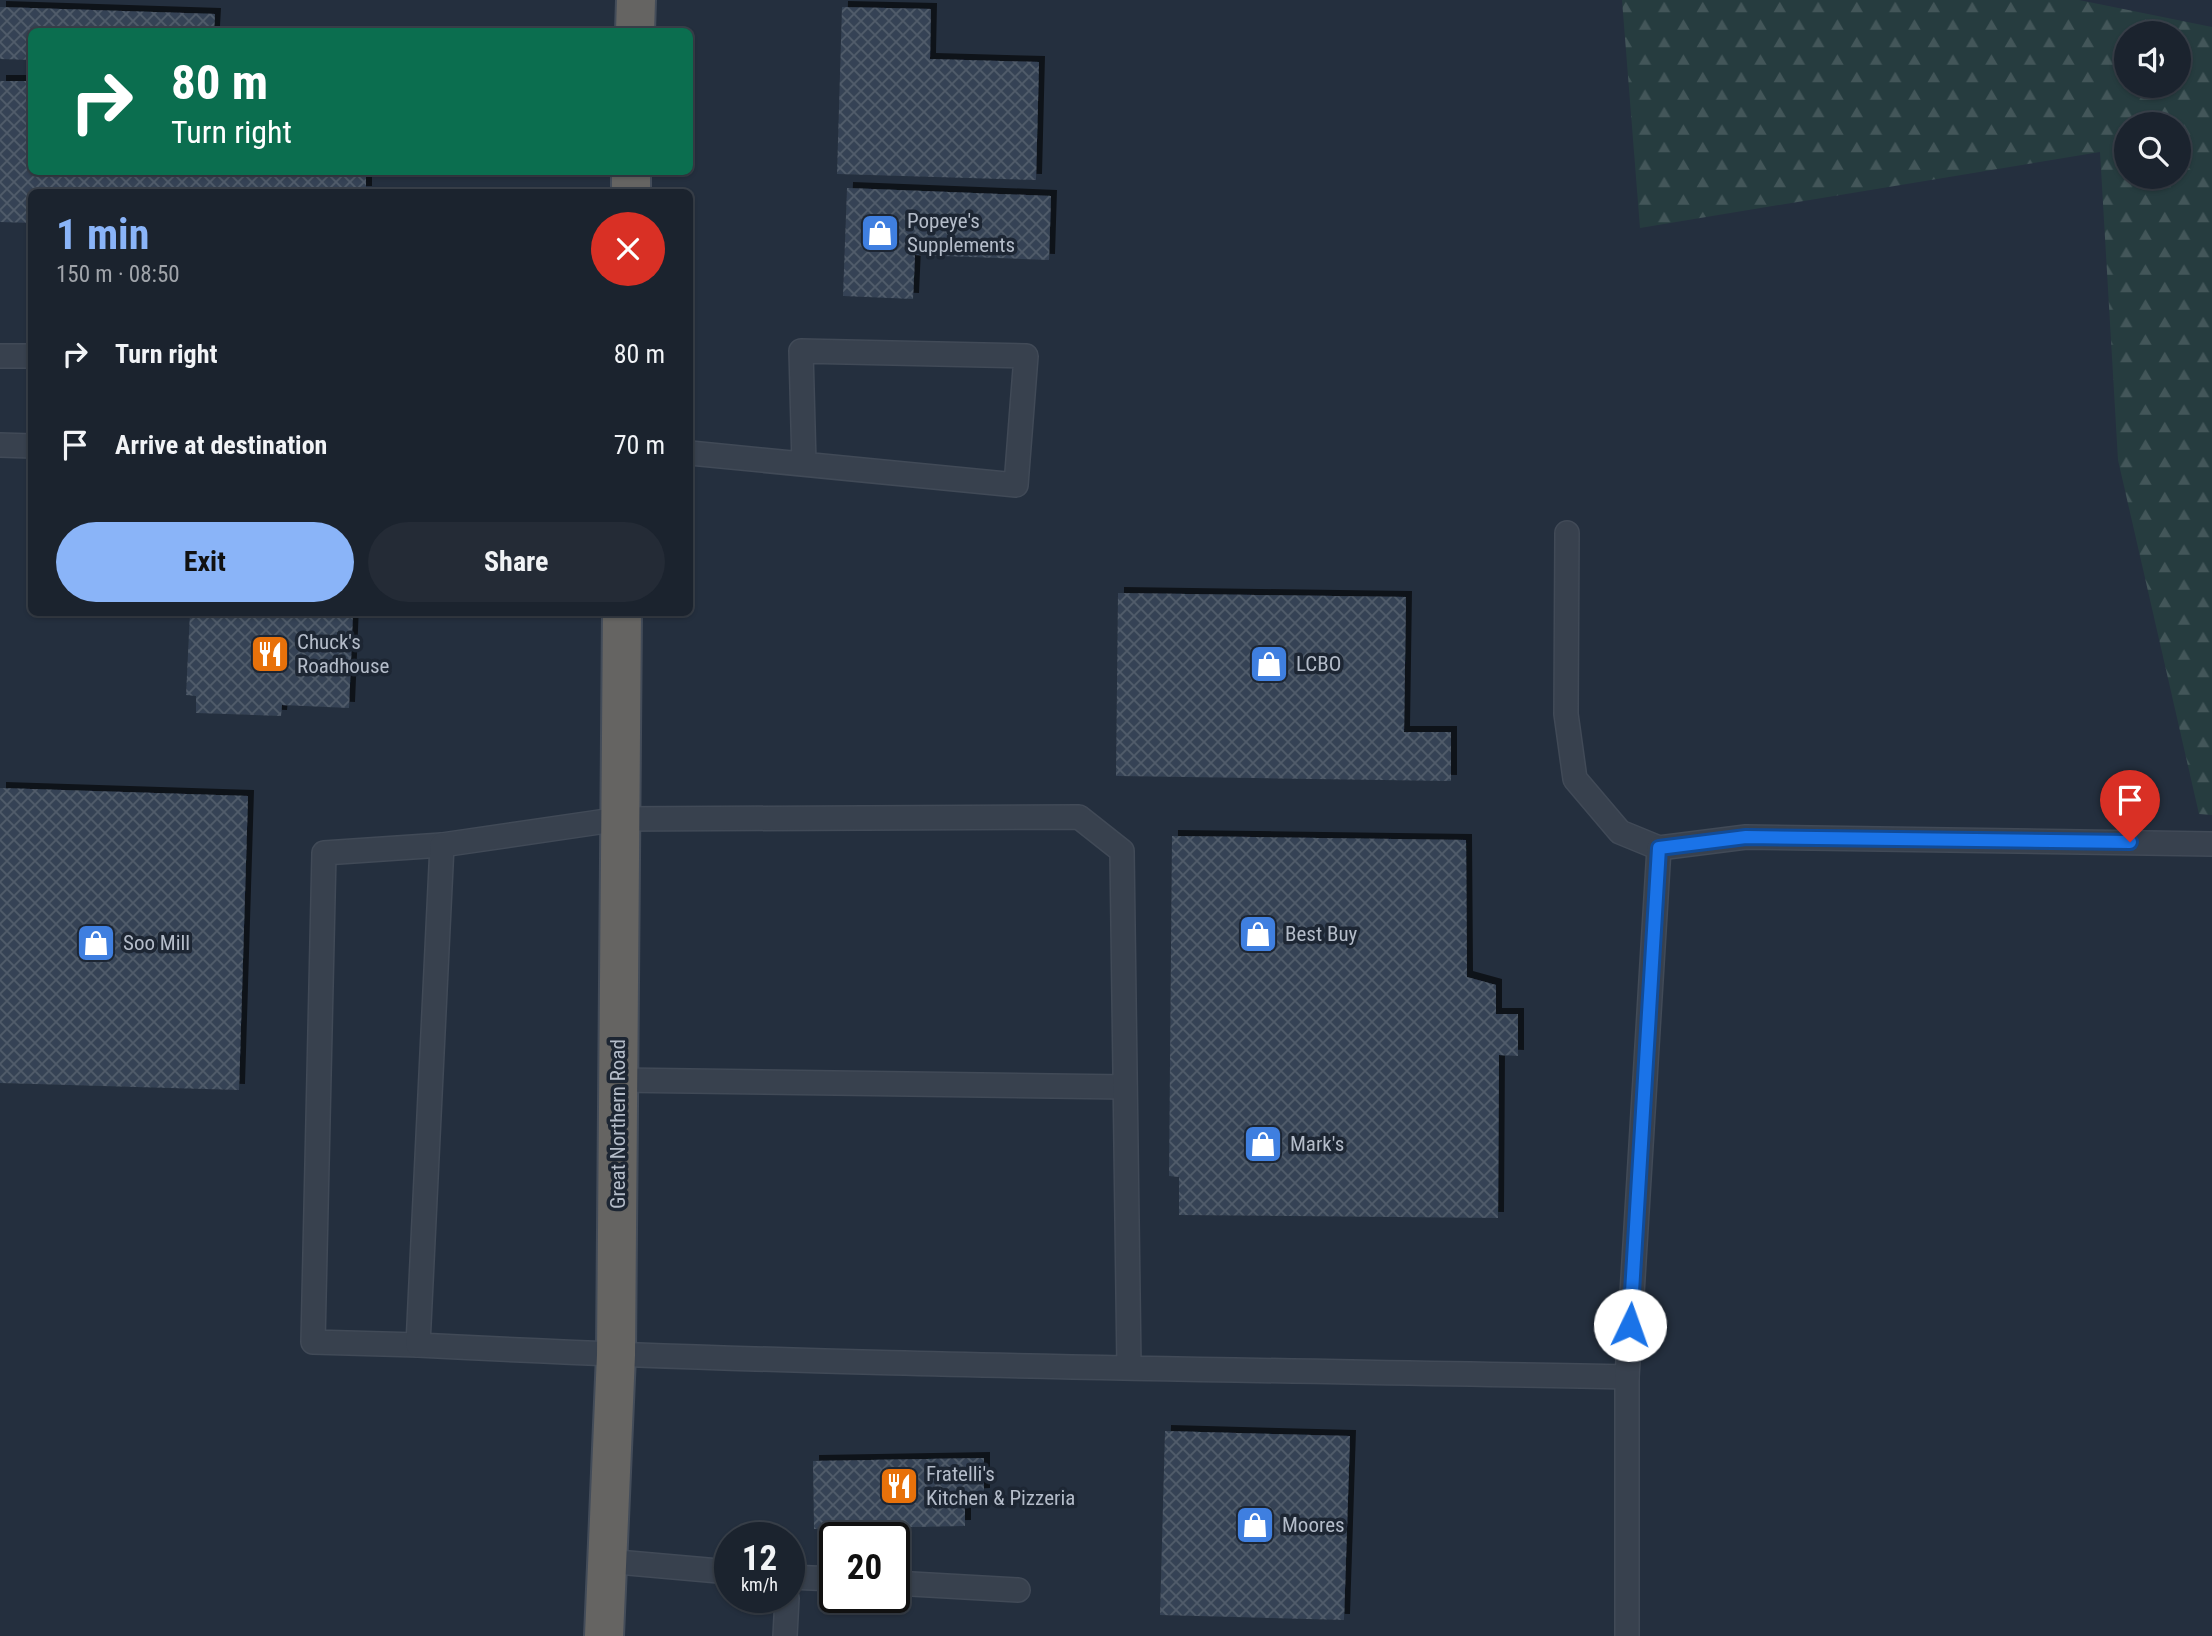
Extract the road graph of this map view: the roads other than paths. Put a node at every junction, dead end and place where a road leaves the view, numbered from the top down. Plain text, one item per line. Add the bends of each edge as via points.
1 (636, 0) edge
2 (635, 28) edge
3 (0, 356) edge
4 (28, 356) edge
5 (0, 445) edge
6 (28, 446) edge
7 (693, 453) edge
8 (804, 464) junction
9 (1567, 533) dead end
10 (622, 616) edge
11 (620, 819) junction
12 (2212, 844) edge
13 (442, 845) junction
14 (1659, 848) junction
15 (618, 1080) junction
16 (1125, 1087) junction
17 (418, 1345) junction
18 (616, 1355) junction
19 (1129, 1367) junction
20 (1626, 1377) junction
21 (606, 1561) junction
22 (714, 1571) edge
23 (910, 1584) edge
24 (1018, 1590) dead end
25 (786, 1613) edge
26 (604, 1636) edge
27 (785, 1636) edge
28 (1627, 1636) edge

1 - 2 highway
3 - 4 lane
5 - 6 lane
7 - 8 lane
8 - 8 lane via 1016,485 1026,356 801,351
9 - 14 lane via 1566,714 1575,779 1620,832
10 - 11 highway, Great Northern Road
11 - 13 lane
11 - 15 highway, Great Northern Road
11 - 16 lane via 1079,817 1122,851
12 - 14 lane via 1746,837
13 - 17 lane
13 - 17 lane via 324,853 313,1342
14 - 20 lane
15 - 16 lane
15 - 18 highway, Great Northern Road
16 - 19 lane
17 - 18 lane
18 - 19 lane
18 - 21 highway, Great Northern Road
19 - 20 lane
20 - 28 lane
21 - 22 lane
21 - 26 highway, Great Northern Road
23 - 24 lane
25 - 27 lane

